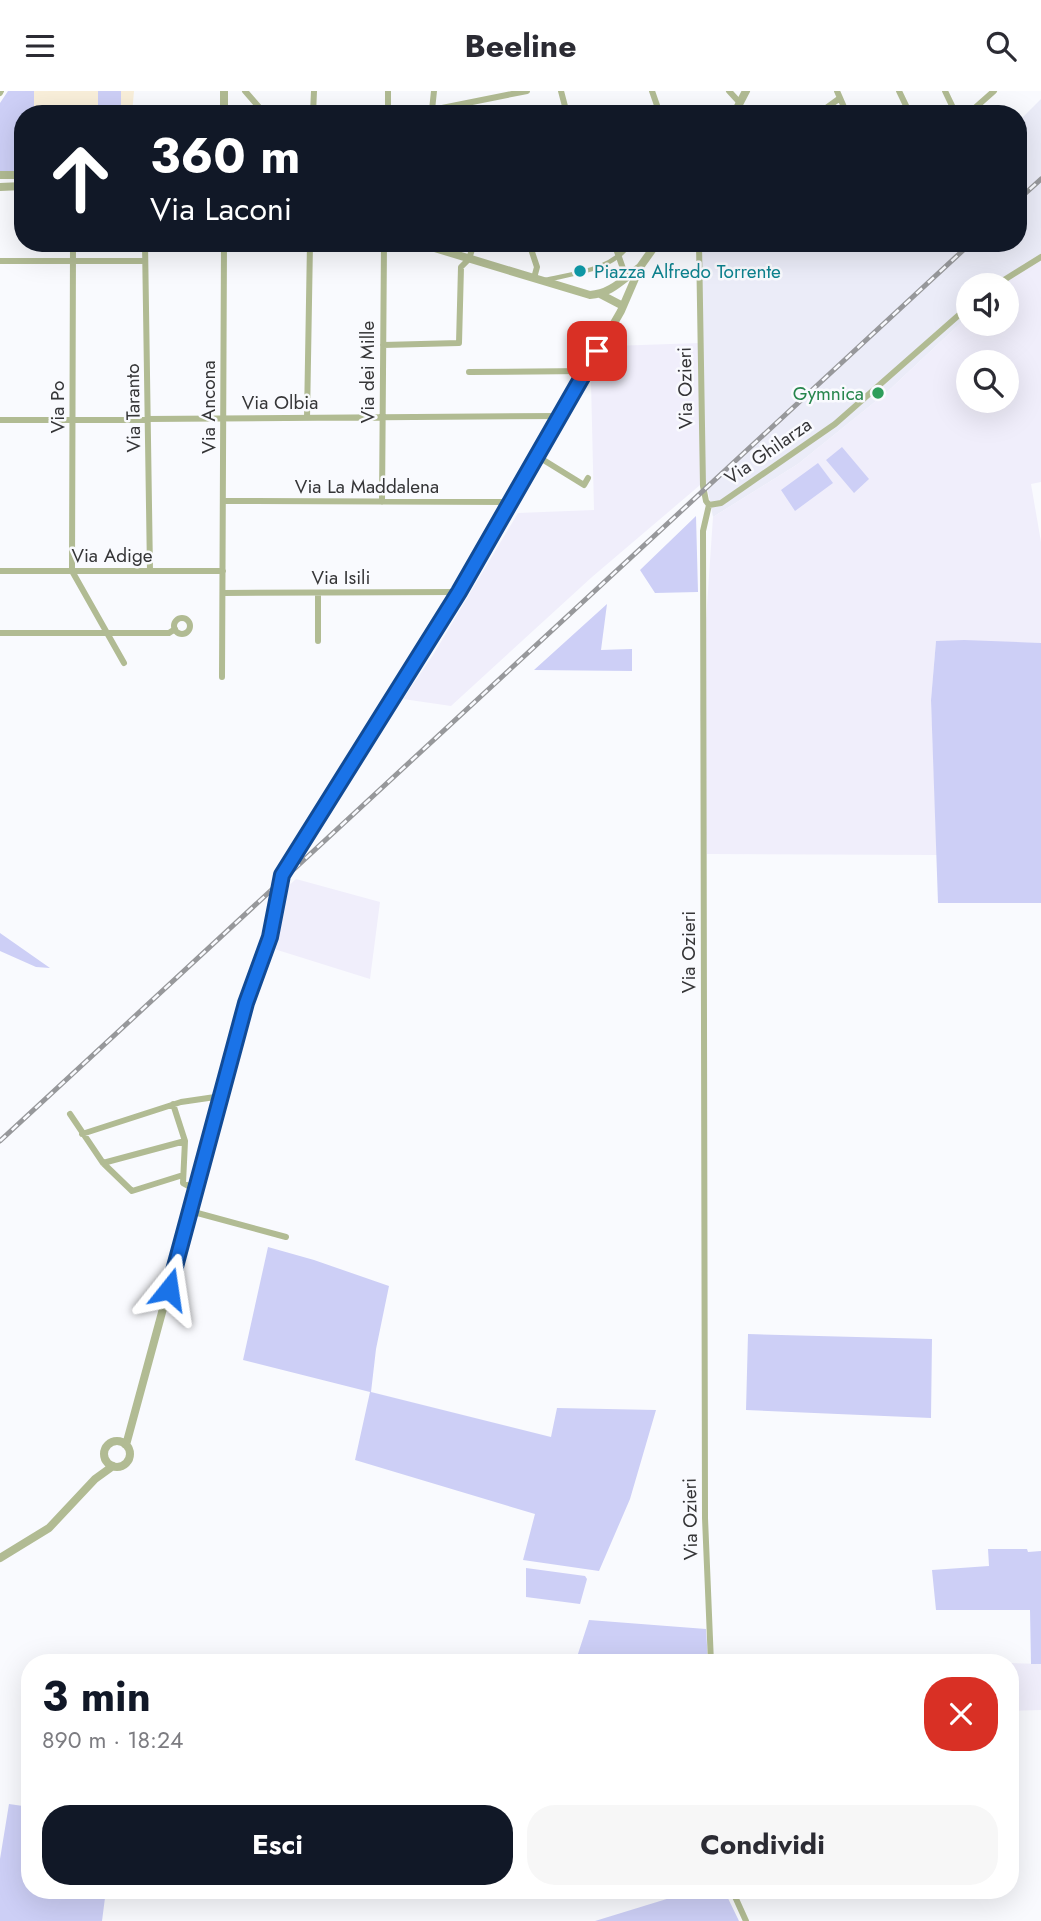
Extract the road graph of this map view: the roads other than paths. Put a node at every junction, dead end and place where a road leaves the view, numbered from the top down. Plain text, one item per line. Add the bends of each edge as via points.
1 (246, 91) edge
2 (527, 91) edge
3 (729, 91) edge
4 (746, 91) edge
5 (994, 91) edge
6 (740, 103) joint
7 (467, 104) joint
8 (258, 105) edge
9 (461, 105) edge
10 (978, 105) edge
11 (73, 252) edge
12 (145, 252) edge
13 (224, 252) edge
14 (310, 252) edge
15 (384, 252) edge
16 (447, 252) edge
17 (471, 252) edge
18 (532, 252) edge
19 (618, 252) edge
20 (624, 252) edge
21 (651, 252) edge
22 (699, 252) edge
23 (1041, 257) edge
24 (620, 258) junction
25 (469, 259) junction
26 (0, 261) edge
27 (73, 261) junction
28 (145, 261) junction
29 (640, 267) junction
30 (1015, 273) edge
31 (626, 277) junction
32 (539, 280) junction
33 (600, 294) junction
34 (623, 306) junction
35 (956, 318) edge
36 (383, 345) junction
37 (586, 371) junction
38 (469, 372) dead end
39 (560, 416) junction
40 (383, 417) junction
41 (223, 418) junction
42 (307, 418) junction
43 (73, 419) junction
44 (149, 419) junction
45 (0, 420) edge
46 (537, 456) junction
47 (588, 478) dead end
48 (223, 501) junction
49 (382, 502) junction
50 (510, 502) junction
51 (709, 505) junction
52 (0, 570) edge
53 (72, 571) junction
54 (150, 571) junction
55 (223, 571) junction
56 (459, 592) junction
57 (223, 593) junction
58 (318, 593) junction
59 (175, 629) dead end
60 (106, 632) junction
61 (0, 633) edge
62 (318, 641) dead end
63 (124, 663) dead end
64 (222, 677) dead end
65 (222, 1096) junction
66 (173, 1104) junction
67 (70, 1114) dead end
68 (82, 1134) junction
69 (185, 1141) junction
70 (103, 1163) junction
71 (183, 1175) junction
72 (196, 1190) junction
73 (190, 1211) junction
74 (286, 1237) dead end
75 (123, 1443) junction
76 (105, 1457) junction
77 (113, 1466) junction
78 (95, 1479) junction
79 (0, 1558) edge
80 (711, 1654) edge
81 (736, 1899) edge
82 (746, 1921) edge

1 - 8 street
2 - 7 street
3 - 6 street
4 - 6 street
5 - 10 street
7 - 9 street
11 - 27 street, Via Po
12 - 28 street, Via Taranto
13 - 41 street, Via Ancona
14 - 42 street
15 - 36 street, Via dei Mille
16 - 25 street
17 - 25 street
18 - 32 street
19 - 24 street
20 - 24 street
21 - 29 street
22 - 51 street, Via Ozieri via 703,486
23 - 30 street
24 - 31 street
24 - 32 street via 595,269
25 - 32 street
25 - 36 street via 460,267 459,343
26 - 27 street
27 - 28 street
27 - 43 street, Via Po
28 - 44 street, Via Taranto
29 - 31 street
29 - 34 street
31 - 33 street
32 - 33 street
33 - 34 street
34 - 37 street
35 - 51 street, Via Ghilarza via 835,424 721,503
36 - 40 street, Via dei Mille
37 - 38 street
37 - 39 street
39 - 40 street, Via Olbia
39 - 46 street
40 - 42 street, Via Olbia
40 - 49 street, Via dei Mille
41 - 42 street, Via Olbia
41 - 44 street, Via Olbia
41 - 48 street, Via Ancona
43 - 44 street, Via Olbia
43 - 45 street, Via Olbia
43 - 53 street, Via Po
44 - 54 street, Via Taranto
46 - 47 street via 584,485
46 - 50 street
48 - 49 street, Via La Maddalena
48 - 55 street, Via Ancona
49 - 50 street, Via La Maddalena
50 - 56 street
51 - 80 street, Via Ozieri via 703,531 703,598 705,1518
52 - 53 street, Via Adige
53 - 54 street, Via Adige
53 - 60 street
54 - 55 street, Via Adige
55 - 57 street, Via Ancona
56 - 58 street, Via Isili
56 - 65 street via 282,875 270,937 246,1003
57 - 58 street, Via Isili
57 - 64 street, Via Ancona
58 - 62 street
59 - 60 street via 169,633
60 - 61 street
60 - 63 street
65 - 66 street
65 - 72 street
66 - 68 street
66 - 69 street
67 - 68 street
68 - 70 street
69 - 70 street
69 - 71 street
70 - 71 street via 132,1191
71 - 72 street via 183,1183
72 - 73 street
73 - 74 street
73 - 75 street
75 - 76 street via 112,1442
75 - 77 street via 130,1451 128,1461
76 - 77 street
76 - 78 street
77 - 78 street
78 - 79 street via 49,1528
81 - 82 street

